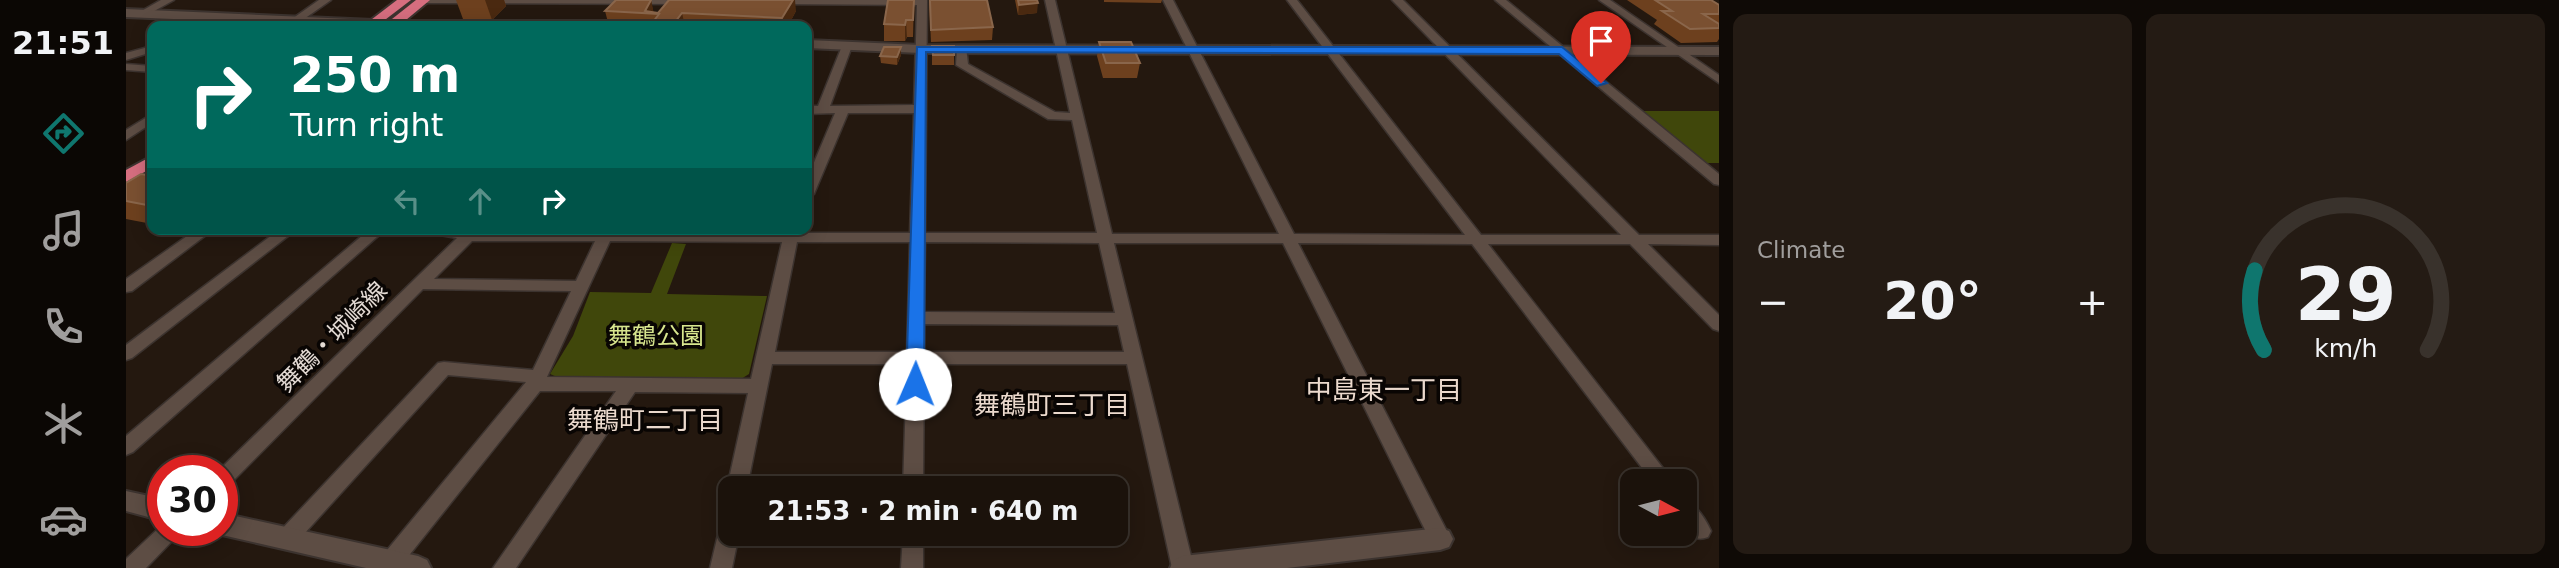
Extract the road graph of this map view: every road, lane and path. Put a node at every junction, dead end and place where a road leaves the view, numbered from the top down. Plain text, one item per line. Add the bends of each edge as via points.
1 (169, 0) edge
2 (326, 0) edge
3 (405, 0) edge
4 (424, 0) edge
5 (1050, 0) edge
6 (1168, 0) edge
7 (1292, 0) edge
8 (1397, 0) edge
9 (1500, 0) edge
10 (1604, 0) edge
11 (696, 1) edge
12 (762, 1) edge
13 (922, 1) edge
14 (668, 3) edge
15 (126, 13) edge
16 (143, 13) junction
17 (257, 19) junction
18 (250, 21) edge
19 (274, 21) edge
20 (295, 21) edge
21 (376, 21) edge
22 (397, 21) edge
23 (812, 44) edge
24 (847, 46) junction
25 (921, 49) junction
26 (962, 49) junction
27 (1062, 49) junction
28 (1194, 50) junction
29 (1331, 50) junction
30 (1447, 50) junction
31 (147, 51) edge
32 (1562, 51) junction
33 (1677, 51) junction
34 (1719, 51) edge
35 (126, 57) edge
36 (126, 67) edge
37 (147, 69) edge
38 (1719, 80) edge
39 (920, 109) junction
40 (812, 110) edge
41 (823, 110) junction
42 (843, 110) junction
43 (1078, 117) junction
44 (147, 121) edge
45 (126, 136) edge
46 (147, 166) edge
47 (136, 180) edge
48 (1719, 181) edge
49 (812, 182) edge
50 (126, 194) edge
51 (812, 234) edge
52 (199, 235) edge
53 (282, 235) edge
54 (372, 235) edge
55 (469, 235) edge
56 (572, 235) edge
57 (631, 235) edge
58 (790, 235) edge
59 (605, 236) junction
60 (918, 237) junction
61 (1106, 237) junction
62 (1289, 238) junction
63 (1476, 239) junction
64 (1634, 240) junction
65 (1719, 240) edge
66 (420, 284) junction
67 (581, 286) junction
68 (126, 287) edge
69 (916, 318) junction
70 (1125, 319) junction
71 (1719, 325) edge
72 (126, 354) edge
73 (764, 358) junction
74 (916, 358) junction
75 (1135, 358) junction
76 (536, 380) junction
77 (630, 385) junction
78 (758, 386) junction
79 (126, 447) edge
80 (238, 463) edge
81 (1654, 469) edge
82 (739, 476) edge
83 (914, 476) edge
84 (126, 501) edge
85 (147, 506) edge
86 (238, 527) edge
87 (1698, 527) edge
88 (1701, 531) dead end
89 (287, 538) junction
90 (1440, 539) joint
91 (154, 546) edge
92 (726, 546) edge
93 (913, 546) edge
94 (391, 562) junction
95 (131, 568) edge
96 (418, 568) edge
97 (503, 568) edge
98 (721, 568) edge
99 (912, 568) edge
100 (1183, 568) edge

1 - 16 street
2 - 20 street
3 - 21 highway
4 - 14 street
4 - 22 highway
5 - 27 street
6 - 28 street
7 - 29 street
8 - 30 street
9 - 32 street
10 - 33 street
11 - 14 street
12 - 13 street
13 - 25 street
15 - 16 street
16 - 17 street
17 - 18 street
17 - 19 street
23 - 24 street
24 - 25 street
24 - 41 street
25 - 26 street
25 - 39 street
26 - 27 street
26 - 43 street via 962,65 967,68 1052,116
27 - 28 street
27 - 43 street
28 - 29 street
28 - 62 street
29 - 30 street
29 - 63 street
30 - 32 street
30 - 64 street
31 - 35 street
32 - 33 street
32 - 48 street
33 - 34 street
33 - 38 street
36 - 37 street
39 - 42 street
39 - 60 street
40 - 41 street
41 - 42 street
42 - 49 street
43 - 61 street
44 - 45 street
46 - 47 highway
47 - 50 highway
51 - 60 street
52 - 68 street
53 - 72 street
54 - 79 street
55 - 66 street, 舞鶴・城崎線
56 - 59 street
57 - 59 street
58 - 73 street
59 - 67 street
60 - 61 street
60 - 69 street
61 - 62 street
61 - 70 street
62 - 63 street
62 - 90 street
63 - 64 street
63 - 81 street
64 - 65 street
64 - 71 street
66 - 67 street
66 - 80 street, 舞鶴・城崎線
67 - 76 street
69 - 70 street
69 - 74 street
70 - 75 street
73 - 74 street
73 - 78 street
74 - 75 street
74 - 83 street
75 - 100 street
76 - 77 street
76 - 89 street via 444,368
76 - 94 street
77 - 78 street
77 - 97 street
78 - 82 street
84 - 85 street
86 - 89 street
87 - 88 street
89 - 94 street
90 - 100 street
91 - 95 street
92 - 98 street
93 - 99 street
94 - 96 street

